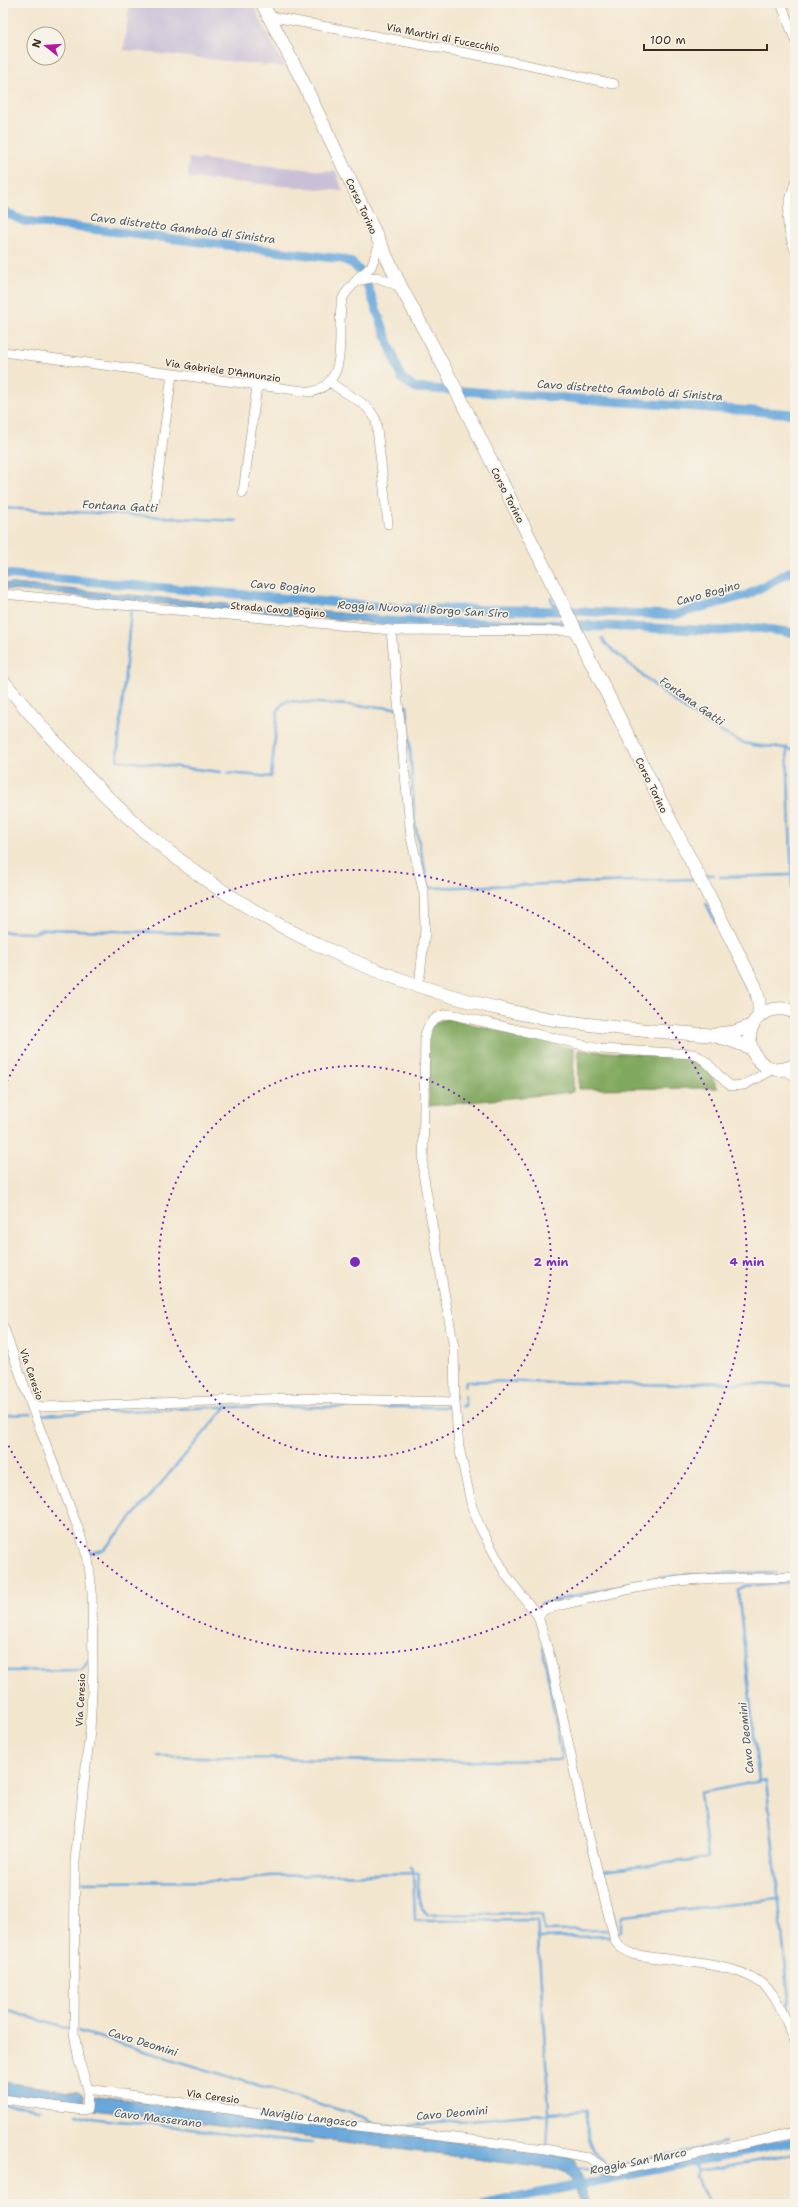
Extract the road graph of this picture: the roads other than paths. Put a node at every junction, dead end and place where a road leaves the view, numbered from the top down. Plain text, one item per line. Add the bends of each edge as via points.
1 (262, 3) edge
2 (781, 3) edge
3 (268, 16) junction
4 (795, 40) edge
5 (614, 84) dead end
6 (795, 183) edge
7 (380, 243) junction
8 (795, 250) edge
9 (390, 265) junction
10 (371, 266) junction
11 (377, 277) junction
12 (356, 281) junction
13 (401, 287) junction
14 (3, 352) edge
15 (172, 375) junction
16 (330, 382) junction
17 (257, 386) junction
18 (243, 493) dead end
19 (154, 505) dead end
20 (388, 524) dead end
21 (3, 594) edge
22 (574, 627) junction
23 (391, 630) junction
24 (3, 681) edge
25 (420, 976) dead end
26 (755, 986) junction
27 (781, 1009) junction
28 (795, 1013) edge
29 (756, 1021) junction
30 (712, 1035) junction
31 (753, 1052) junction
32 (784, 1068) edge
33 (795, 1076) edge
34 (752, 1079) junction
35 (3, 1326) edge
36 (455, 1402) junction
37 (30, 1403) junction
38 (795, 1577) edge
39 (538, 1616) junction
40 (795, 2041) edge
41 (87, 2097) junction
42 (3, 2099) edge
43 (795, 2133) edge

1 - 3 main road, Corso Torino
2 - 4 street
3 - 5 street, Via Martiri di Fucecchio via 504,60
3 - 7 main road, Corso Torino via 302,80
6 - 8 street via 788,206 788,230
7 - 9 main road, Corso Torino
7 - 10 street
9 - 10 street
9 - 11 street
9 - 13 main road, Corso Torino
10 - 12 street
11 - 12 street
11 - 13 street
12 - 16 street via 342,300 337,371
13 - 22 main road, Corso Torino via 450,378
14 - 15 street, Via Gabriele D'Annunzio
15 - 17 street, Via Gabriele D'Annunzio
15 - 19 street
16 - 17 street, Via Gabriele D'Annunzio via 326,387 312,392
16 - 20 street via 370,408 376,420
17 - 18 street
21 - 23 street, Strada Cavo Bogino
22 - 23 street, Strada Cavo Bogino
22 - 26 main road, Corso Torino
23 - 25 street via 411,837 424,894 426,931
24 - 30 main road via 60,750 146,833 226,892 311,941 381,972 477,1003 582,1024
26 - 27 main road, Corso Torino via 765,999
26 - 29 main road, Corso Torino via 759,1001
27 - 28 main road, Corso Torino
27 - 29 main road via 769,1011
29 - 30 main road via 735,1032
29 - 31 main road, Corso Torino via 750,1036
30 - 31 main road via 730,1040
31 - 32 main road via 763,1065
31 - 34 street via 756,1067
32 - 33 street
32 - 34 street
34 - 36 street via 744,1085 731,1086 707,1062 694,1054 600,1049 464,1017 441,1015 433,1019 425,1034 423,1173 454,1348
35 - 37 street, Via Ceresio
36 - 37 street via 294,1398 42,1407
36 - 39 street via 459,1447 472,1507 489,1547 506,1575
37 - 41 street, Via Ceresio via 78,1528 88,1559 92,1591 93,1670 90,1731 75,1861 74,2033
38 - 39 street via 724,1578 663,1583 545,1609
39 - 40 street via 551,1661 582,1810 615,1941 632,1954 717,1966 744,1974 761,1983 774,1996
41 - 42 street, Via Ceresio via 87,2108 82,2110
41 - 43 street, Via Ceresio via 275,2116 547,2149 587,2157 617,2172

